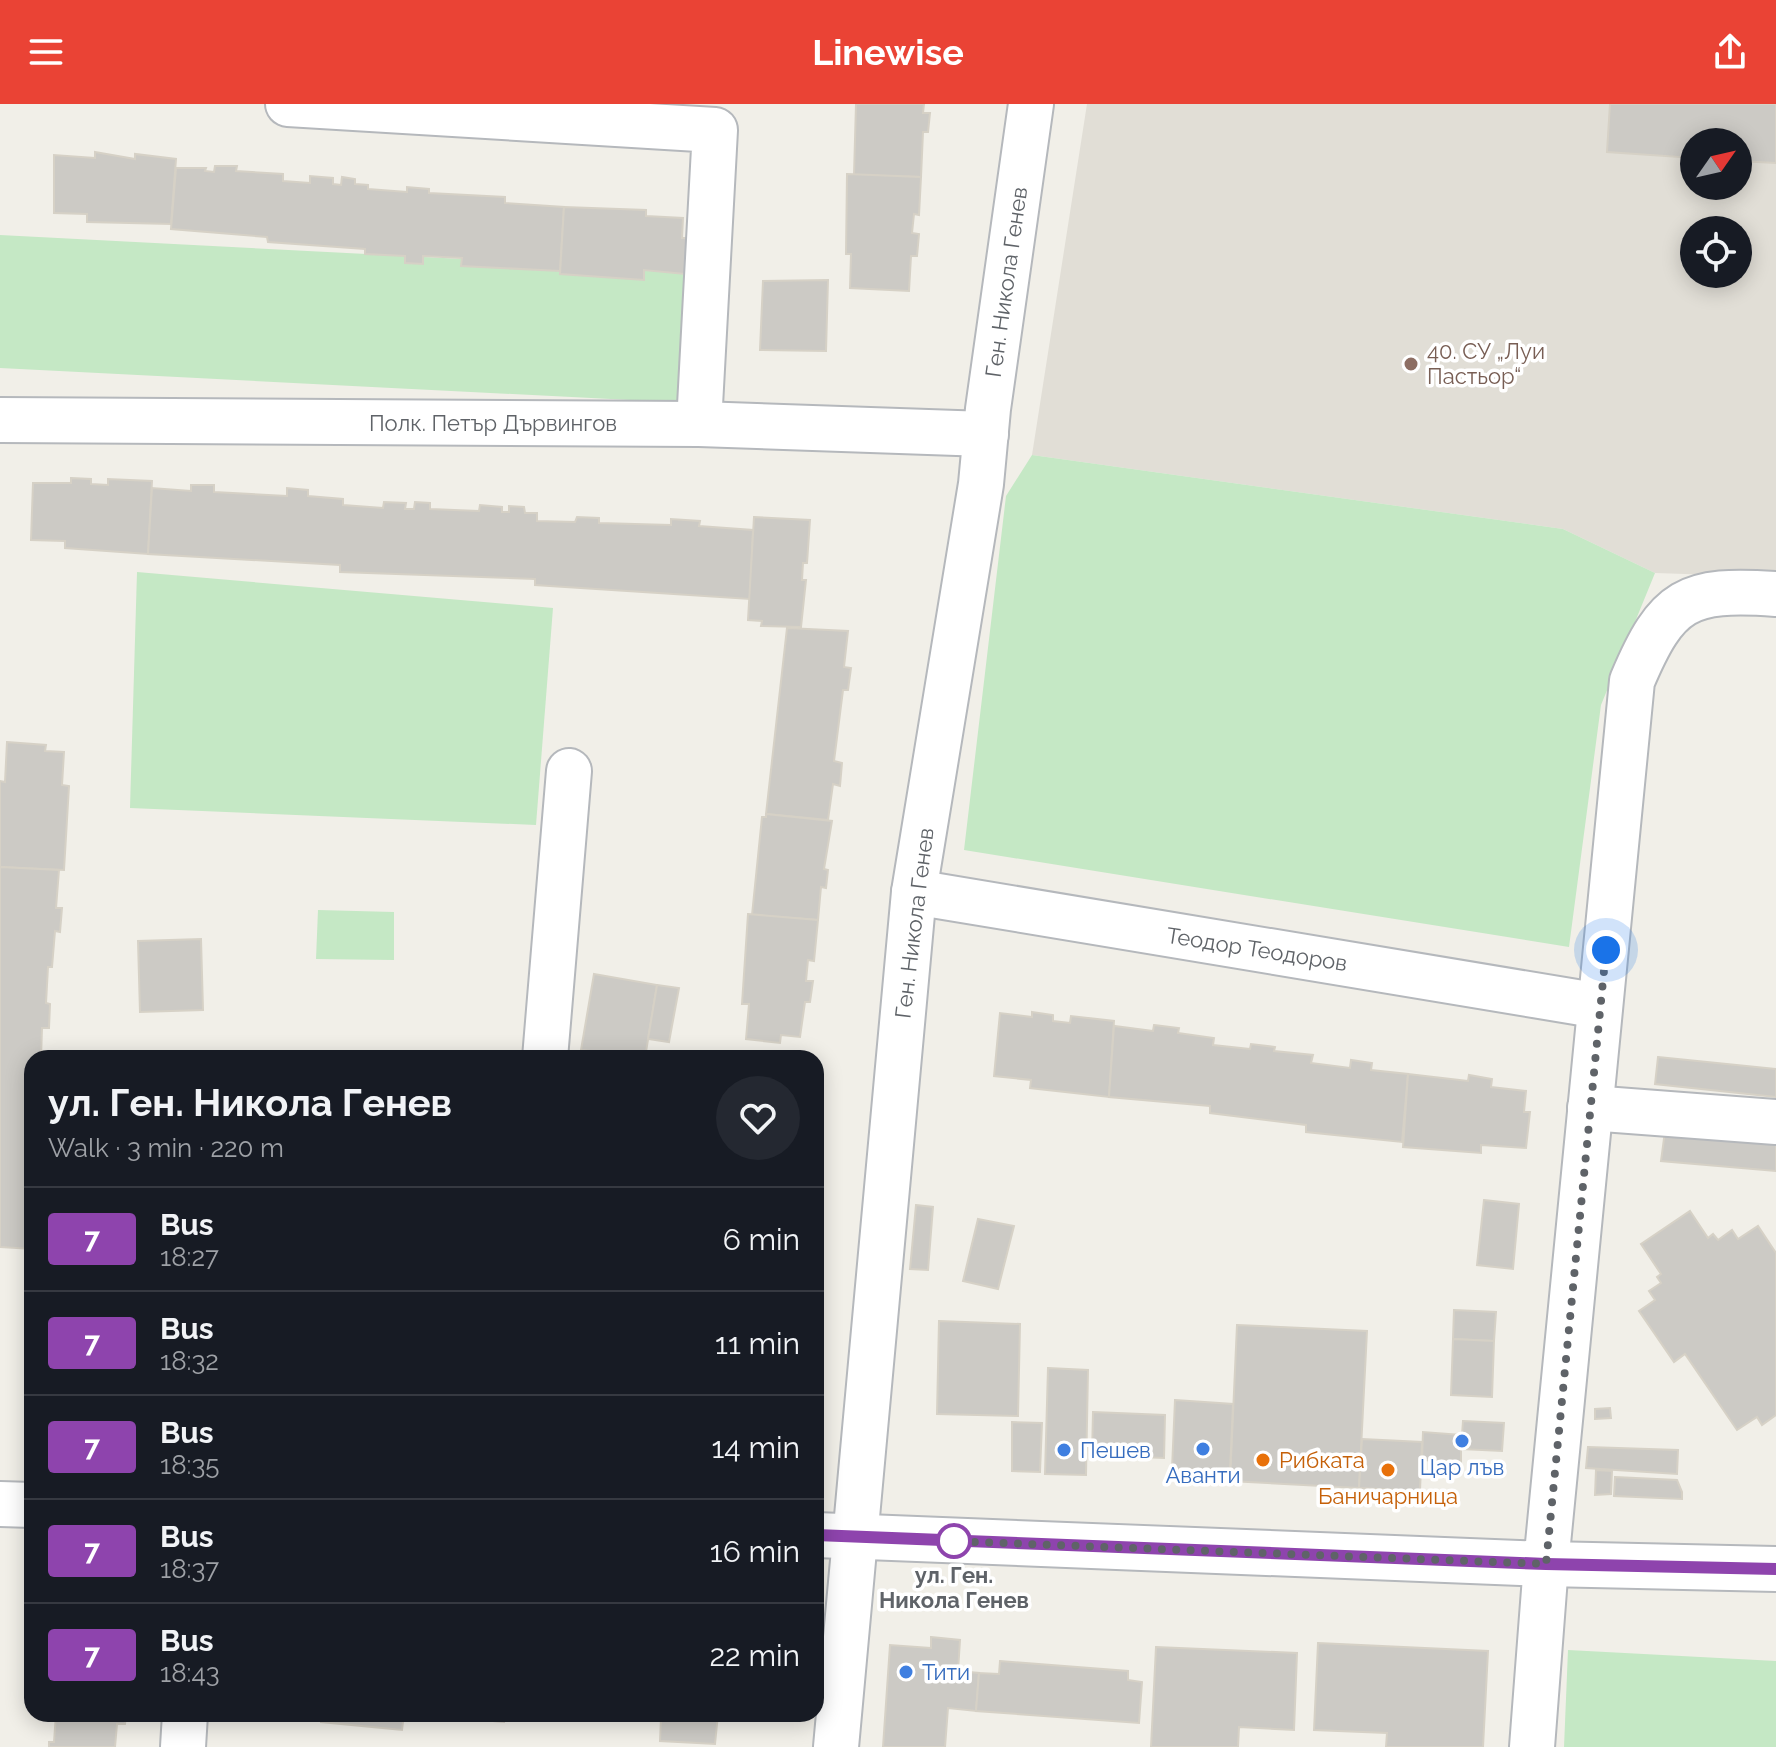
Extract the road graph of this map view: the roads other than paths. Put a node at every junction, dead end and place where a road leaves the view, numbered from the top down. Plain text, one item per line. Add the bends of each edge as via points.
1 (288, 104) edge
2 (1031, 104) edge
3 (0, 420) edge
4 (699, 424) junction
5 (986, 434) junction
6 (1776, 594) edge
7 (569, 771) dead end
8 (914, 892) junction
9 (1600, 1006) junction
10 (546, 1050) edge
11 (1590, 1108) junction
12 (1776, 1122) edge
13 (0, 1504) edge
14 (24, 1505) edge
15 (836, 1536) edge
16 (1546, 1564) junction
17 (1776, 1569) edge
18 (185, 1722) edge
19 (183, 1747) edge
20 (836, 1747) edge
21 (1532, 1747) edge

1 - 4 street via 715,130
2 - 5 street, Ген. Никола Генев
3 - 4 street, Полк. Петър Дървингов
4 - 5 street, Полк. Петър Дървингов
5 - 8 street, Ген. Никола Генев
6 - 9 street via 1705,594 1662,620 1645,649 1632,681 1624,737
7 - 10 street
8 - 9 street, Теодор Теодоров
8 - 15 street, Ген. Никола Генев
9 - 11 street
11 - 12 street
11 - 16 street
13 - 14 street
15 - 16 street
15 - 20 street, Ген. Никола Генев
16 - 17 street
16 - 21 street
18 - 19 street

